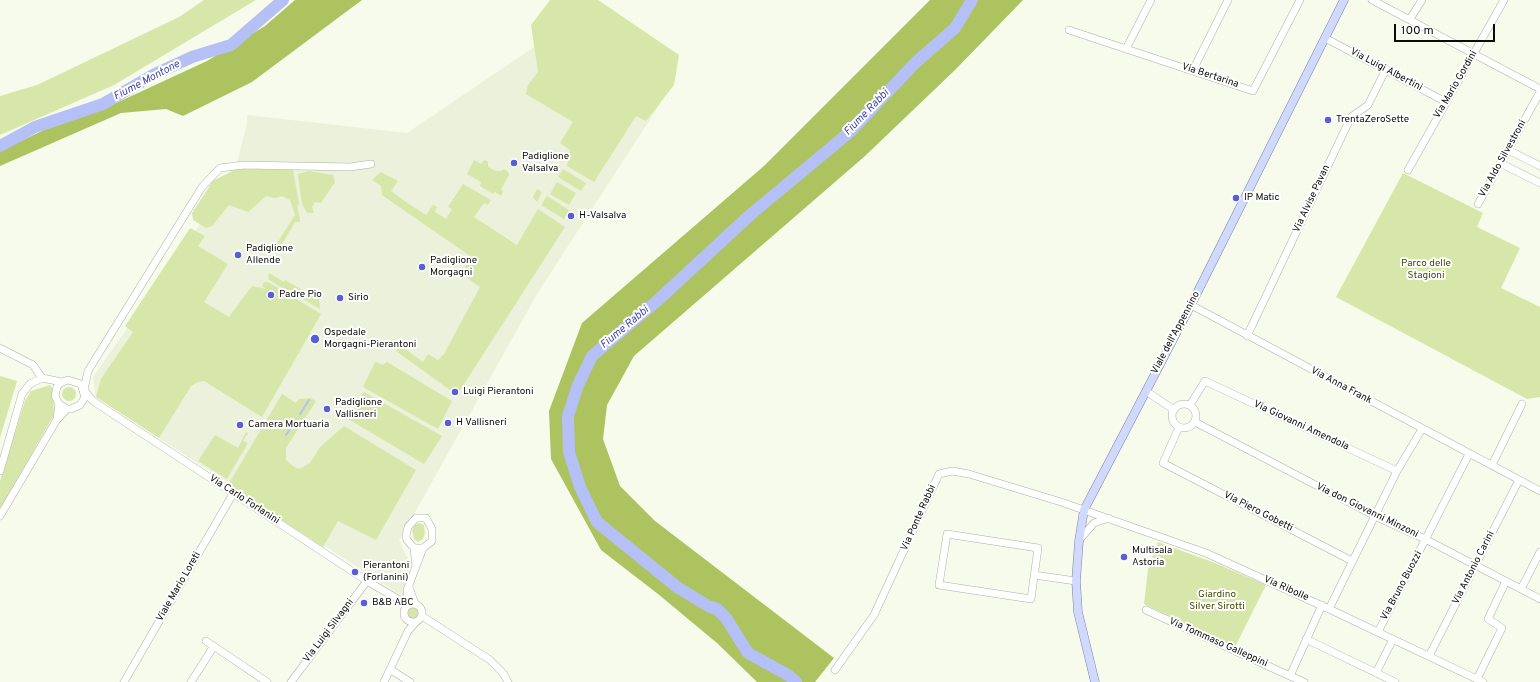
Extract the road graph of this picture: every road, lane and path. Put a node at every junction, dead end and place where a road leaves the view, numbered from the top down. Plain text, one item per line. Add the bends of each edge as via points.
1 (1151, 0) edge
2 (1228, 0) edge
3 (1291, 0) edge
4 (1344, 0) edge
5 (1372, 0) edge
6 (1422, 0) edge
7 (1504, 0) edge
8 (1299, 2) edge
9 (1410, 19) junction
10 (1069, 30) dead end
11 (1325, 38) junction
12 (1126, 49) junction
13 (1474, 55) junction
14 (1192, 70) junction
15 (1386, 70) junction
16 (1540, 89) edge
17 (1540, 92) edge
18 (1446, 102) junction
19 (1508, 150) junction
20 (1500, 163) junction
21 (371, 164) dead end
22 (1540, 166) edge
23 (1408, 170) dead end
24 (1540, 183) edge
25 (1478, 204) dead end
26 (1191, 305) junction
27 (1247, 336) junction
28 (0, 348) edge
29 (87, 377) junction
30 (46, 379) junction
31 (79, 382) junction
32 (60, 385) junction
33 (1146, 391) junction
34 (84, 393) junction
35 (59, 404) junction
36 (1522, 404) dead end
37 (1190, 405) junction
38 (67, 409) junction
39 (1174, 410) junction
40 (56, 421) junction
41 (1194, 422) junction
42 (1179, 427) junction
43 (1422, 429) junction
44 (1469, 454) junction
45 (1492, 466) junction
46 (0, 471) edge
47 (1397, 471) junction
48 (1519, 480) junction
49 (1540, 491) edge
50 (234, 492) junction
51 (1084, 510) junction
52 (0, 516) edge
53 (1375, 516) junction
54 (1109, 518) junction
55 (1427, 540) junction
56 (1079, 541) junction
57 (414, 548) junction
58 (423, 548) junction
59 (1540, 552) edge
60 (1352, 561) junction
61 (1476, 565) junction
62 (416, 567) junction
63 (1034, 575) junction
64 (367, 581) junction
65 (1506, 581) junction
66 (1076, 582) junction
67 (1521, 588) junction
68 (396, 598) junction
69 (1540, 599) edge
70 (411, 605) junction
71 (1322, 605) junction
72 (1329, 609) junction
73 (1146, 610) dead end
74 (405, 616) junction
75 (422, 616) junction
76 (415, 623) junction
77 (408, 631) junction
78 (1378, 632) junction
79 (1306, 639) junction
80 (1393, 639) junction
81 (206, 641) dead end
82 (214, 646) junction
83 (1429, 656) junction
84 (391, 670) junction
85 (835, 670) dead end
86 (1376, 673) junction
87 (1290, 676) junction
88 (1480, 681) edge
89 (124, 682) edge
90 (191, 682) edge
91 (266, 682) edge
92 (291, 682) edge
93 (384, 682) edge
94 (410, 682) edge
95 (508, 682) edge
96 (1095, 682) edge
97 (1304, 682) edge
98 (1395, 682) edge

1 - 12 street
2 - 14 street
3 - 8 street
4 - 11 main road, Viale dell'Appennino
5 - 9 street
6 - 9 street
7 - 13 street, Via Mario Gordini
8 - 14 street, Via Bertarina via 1253,91
9 - 13 street
10 - 12 street, Via Bertarina
11 - 15 street, Via Luigi Albertini
11 - 26 main road, Viale dell'Appennino
12 - 14 street, Via Bertarina
13 - 16 street
13 - 18 street, Via Mario Gordini
15 - 18 street, Via Luigi Albertini
15 - 27 street, Via Alvise Pavan via 1368,105 1351,117
17 - 19 street, Via Aldo Silvestroni
18 - 23 street, Via Mario Gordini
19 - 20 street, Via Aldo Silvestroni
19 - 22 street
20 - 24 street
20 - 25 street, Via Aldo Silvestroni
21 - 29 street via 350,167 244,165 220,168 202,187
26 - 27 street, Via Anna Frank
26 - 33 main road, Viale dell'Appennino
27 - 43 street, Via Anna Frank
28 - 30 street via 33,365
29 - 31 street
29 - 34 street
30 - 32 street
30 - 46 street via 30,384 22,394
31 - 32 street via 68,380
31 - 34 street
32 - 35 street via 55,396
33 - 39 street
33 - 51 main road, Viale dell'Appennino
34 - 38 street via 80,405
34 - 50 street, Via Carlo Forlanini
35 - 38 street
35 - 40 street
36 - 45 street
37 - 39 street via 1182,404
37 - 41 street via 1196,414
37 - 47 street, Via Giovanni Amendola via 1205,381
38 - 40 street
39 - 42 street via 1172,418
40 - 52 street
41 - 42 street via 1189,427
41 - 53 street, Via don Giovanni Minzoni
42 - 60 street, Via Piero Gobetti via 1163,462
43 - 44 street, Via Anna Frank
43 - 47 street
44 - 45 street, Via Anna Frank
44 - 55 street, Via Bruno Buozzi
45 - 48 street, Via Anna Frank
47 - 53 street
48 - 49 street, Via Anna Frank
48 - 61 street, Via Antonio Carini
50 - 64 street, Via Carlo Forlanini
50 - 89 street, Viale Mario Loreti
51 - 54 street, Via Ribolle
51 - 56 main road, Viale dell'Appennino
51 - 85 street, Via Ponte Rabbi via 970,474 952,471 939,474 874,615
53 - 55 street, Via don Giovanni Minzoni
53 - 60 street
54 - 56 street via 1094,523
54 - 71 street, Via Ribolle via 1206,553
55 - 61 street, Via don Giovanni Minzoni
55 - 78 street, Via Bruno Buozzi
56 - 66 main road, Viale dell'Appennino
57 - 58 street
57 - 58 street via 407,540 407,531 411,522 420,518 428,520 433,533 432,541
57 - 62 street
58 - 62 street
59 - 67 street
60 - 72 street
61 - 65 street, Via don Giovanni Minzoni
61 - 83 street, Via Antonio Carini
62 - 70 street via 409,587
63 - 63 street via 1038,548 947,534 939,585 1030,599
63 - 66 street
64 - 68 street, Via Carlo Forlanini
64 - 92 street, Via Luigi Silvagni
65 - 67 street, Via don Giovanni Minzoni
65 - 88 street via 1488,619 1502,628
66 - 96 main road, Viale dell'Appennino via 1078,612
67 - 69 street, Via don Giovanni Minzoni
68 - 70 street, Via Carlo Forlanini
68 - 74 street
70 - 74 street
70 - 75 street via 421,608
71 - 72 street, Via Ribolle
71 - 79 street
72 - 78 street, Via Ribolle
73 - 87 street, Via Tommaso Galleppini
74 - 76 street
74 - 77 street
75 - 76 street
75 - 95 street via 490,660
76 - 77 street
77 - 84 street
78 - 80 street, Via Ribolle
79 - 86 street
79 - 87 street
80 - 83 street, Via Ribolle
80 - 86 street
81 - 82 street
82 - 90 street
82 - 91 street
83 - 88 street, Via Ribolle
84 - 93 street
84 - 94 street
86 - 98 street
87 - 97 street, Via Tommaso Galleppini

